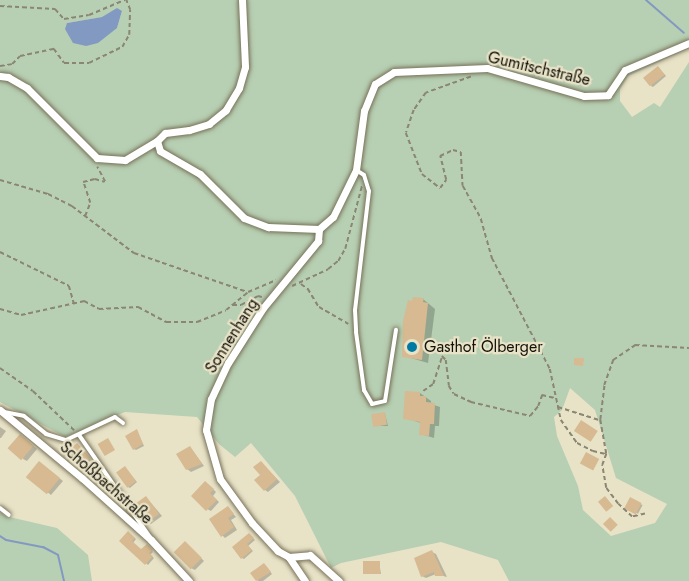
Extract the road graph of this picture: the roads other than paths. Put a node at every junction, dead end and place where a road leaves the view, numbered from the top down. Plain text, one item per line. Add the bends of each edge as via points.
1 (242, 0) edge
2 (689, 43) edge
3 (0, 76) edge
4 (157, 141) junction
5 (356, 170) junction
6 (319, 229) junction
7 (396, 330) dead end
8 (1, 411) edge
9 (123, 423) dead end
10 (79, 435) junction
11 (0, 508) edge
12 (9, 515) dead end
13 (151, 540) junction
14 (289, 557) junction
15 (189, 581) edge
16 (305, 581) edge
17 (339, 581) edge

1 - 4 street via 245,67 226,110 209,124 165,133
2 - 5 street, Gumitschstraße via 626,69 608,95 584,96 482,68 394,72 375,84 364,111
3 - 4 street via 27,88 97,158 125,160
4 - 6 street via 160,151 200,174 244,218 268,227
5 - 6 street, Gumitschstraße via 333,217
5 - 7 lane via 368,181 355,310 364,390 372,404 385,401
6 - 14 street, Sonnenhang via 318,241 271,299 228,363 211,399 206,430 220,479 252,523 278,551
8 - 10 lane via 24,416 55,438 66,440
8 - 13 street, Schoßbachstraße
9 - 10 lane via 115,417
10 - 13 lane
11 - 12 lane
13 - 15 street, Schoßbachstraße
14 - 16 street, Sonnenhang
14 - 17 street via 310,555

